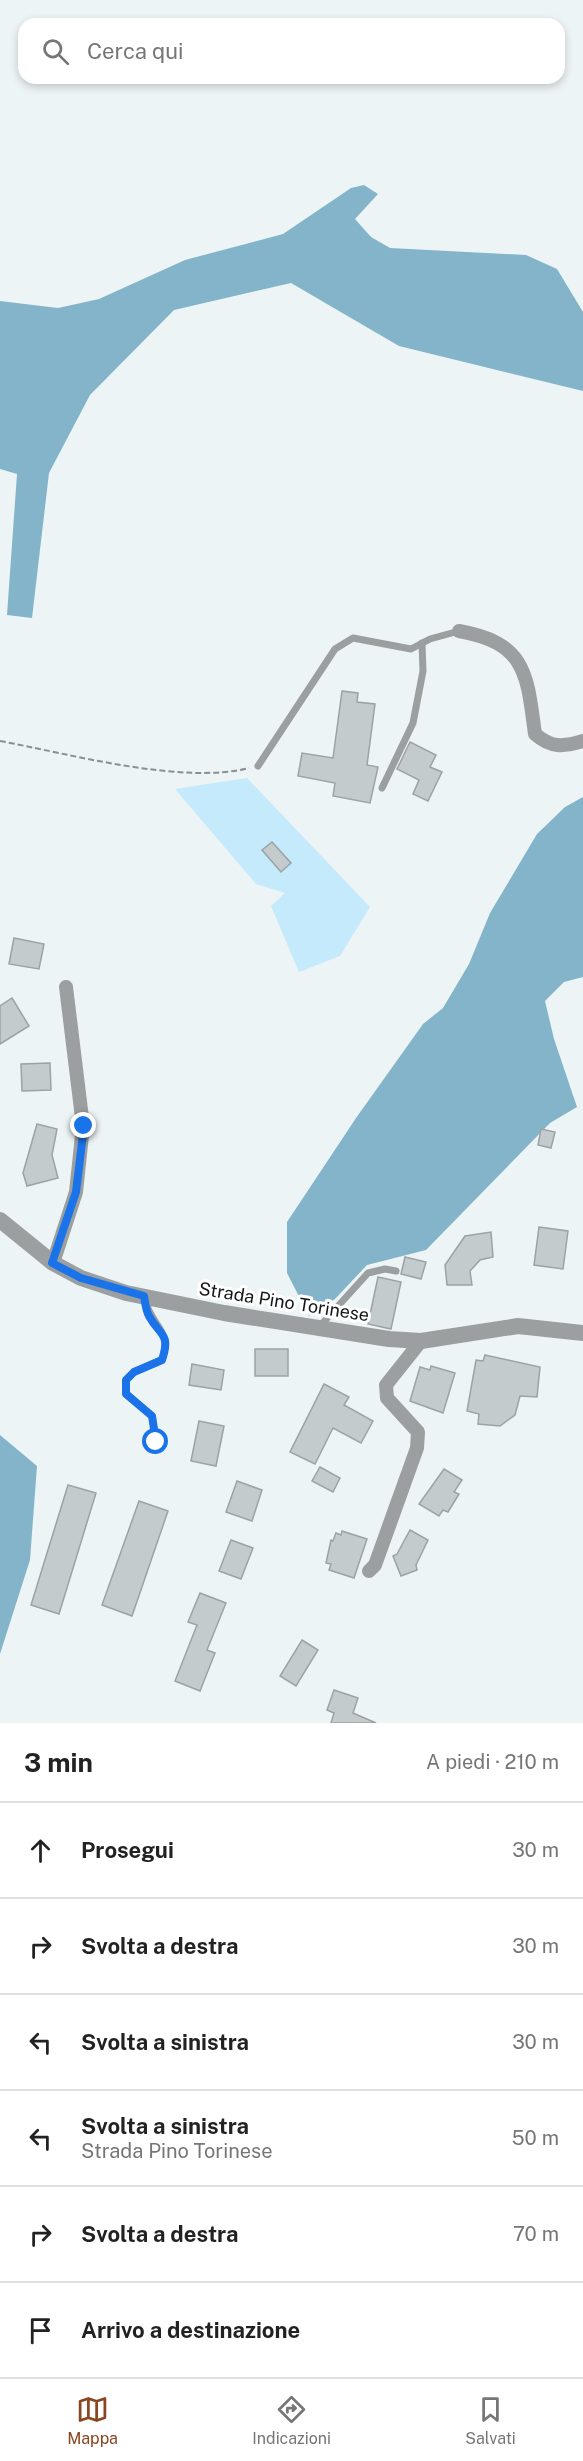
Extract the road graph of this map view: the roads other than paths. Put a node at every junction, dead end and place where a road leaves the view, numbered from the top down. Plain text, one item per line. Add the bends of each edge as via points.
1 (459, 631) joint
2 (422, 643) junction
3 (583, 741) edge
4 (258, 765) road end
5 (382, 788) dead end
6 (66, 987) dead end
7 (0, 1220) edge
8 (52, 1263) junction
9 (396, 1272) dead end
10 (144, 1296) junction
11 (321, 1326) junction
12 (583, 1333) edge
13 (421, 1341) junction
14 (156, 1442) dead end
15 (369, 1570) dead end

1 - 2 lane
1 - 3 street via 480,635 516,657 527,679 535,734 546,744 562,747
2 - 4 lane via 411,649 352,638 334,649
2 - 5 lane via 423,671 413,723
6 - 8 street via 84,1126 76,1192
7 - 8 street, Strada Pino Torinese
8 - 10 street, Strada Pino Torinese via 81,1278
9 - 11 lane via 385,1269 368,1273
10 - 11 street, Strada Pino Torinese via 224,1313
10 - 14 lane via 148,1315 163,1332 167,1346 162,1360 134,1372 126,1380 126,1394 152,1416
11 - 13 street, Strada Pino Torinese
12 - 13 street, Strada Pino Torinese via 518,1326
13 - 15 street via 386,1385 387,1398 418,1432 417,1448 375,1565

